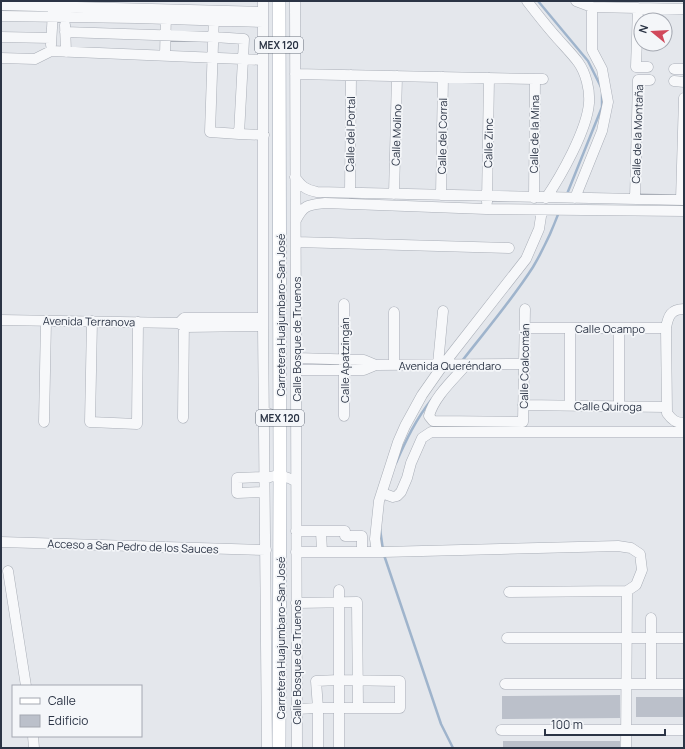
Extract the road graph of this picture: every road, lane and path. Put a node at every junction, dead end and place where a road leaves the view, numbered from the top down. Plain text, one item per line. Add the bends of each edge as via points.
1 (263, 1) edge
2 (279, 1) edge
3 (295, 1) edge
4 (527, 1) edge
5 (576, 1) edge
6 (1, 5) edge
7 (592, 7) junction
8 (638, 8) junction
9 (684, 9) edge
10 (166, 14) junction
11 (1, 16) edge
12 (53, 16) junction
13 (214, 16) junction
14 (263, 17) junction
15 (65, 20) junction
16 (165, 35) junction
17 (1, 37) edge
18 (214, 37) junction
19 (51, 38) junction
20 (51, 51) junction
21 (66, 52) junction
22 (165, 55) junction
23 (1, 58) edge
24 (213, 58) junction
25 (243, 59) junction
26 (263, 60) junction
27 (648, 68) dead end
28 (674, 69) dead end
29 (684, 69) edge
30 (295, 74) junction
31 (351, 75) junction
32 (397, 76) junction
33 (444, 77) junction
34 (489, 78) junction
35 (650, 80) dead end
36 (279, 89) junction
37 (264, 95) junction
38 (296, 95) junction
39 (684, 98) edge
40 (239, 134) junction
41 (264, 135) junction
42 (295, 177) junction
43 (326, 192) junction
44 (350, 193) junction
45 (394, 194) junction
46 (441, 195) junction
47 (487, 196) junction
48 (534, 198) junction
49 (550, 198) junction
50 (572, 198) junction
51 (635, 199) junction
52 (682, 200) edge
53 (325, 203) junction
54 (486, 209) junction
55 (546, 210) junction
56 (684, 211) edge
57 (296, 222) junction
58 (296, 242) junction
59 (509, 248) dead end
60 (344, 304) dead end
61 (525, 309) dead end
62 (684, 309) edge
63 (443, 311) dead end
64 (394, 312) dead end
65 (1, 320) edge
66 (46, 320) junction
67 (92, 321) junction
68 (138, 322) junction
69 (263, 322) junction
70 (182, 323) junction
71 (525, 328) junction
72 (570, 328) junction
73 (619, 328) junction
74 (666, 328) junction
75 (296, 358) junction
76 (344, 358) junction
77 (443, 364) junction
78 (463, 364) junction
79 (524, 364) junction
80 (376, 365) junction
81 (394, 365) junction
82 (296, 370) junction
83 (344, 370) junction
84 (523, 405) junction
85 (570, 405) junction
86 (619, 406) junction
87 (666, 407) junction
88 (264, 411) junction
89 (296, 414) junction
90 (344, 416) dead end
91 (183, 418) dead end
92 (280, 418) junction
93 (44, 422) dead end
94 (684, 423) edge
95 (684, 432) edge
96 (280, 475) junction
97 (264, 478) junction
98 (296, 481) junction
99 (264, 492) junction
100 (386, 494) junction
101 (296, 531) junction
102 (321, 531) junction
103 (1, 542) edge
104 (266, 550) junction
105 (296, 552) junction
106 (322, 552) junction
107 (362, 552) junction
108 (380, 552) junction
109 (8, 571) dead end
110 (339, 590) dead end
111 (627, 591) junction
112 (509, 592) dead end
113 (339, 602) junction
114 (296, 603) junction
115 (651, 618) dead end
116 (507, 638) dead end
117 (626, 638) junction
118 (652, 638) junction
119 (684, 638) edge
120 (339, 680) junction
121 (358, 680) junction
122 (505, 684) dead end
123 (626, 684) junction
124 (651, 684) junction
125 (684, 684) edge
126 (26, 685) edge
127 (318, 708) junction
128 (339, 708) junction
129 (358, 708) junction
130 (296, 709) junction
131 (501, 730) dead end
132 (626, 730) junction
133 (684, 730) edge
134 (33, 737) edge
135 (34, 748) edge
136 (267, 748) edge
137 (279, 748) edge
138 (296, 748) edge
139 (318, 748) edge
140 (339, 748) edge
141 (626, 748) edge

1 - 14 street
2 - 36 main road, Carretera Huajumbaro-San José / MEX 120
3 - 30 street, Calle Bosque de Truenos
4 - 49 street via 579,63 589,91 589,105 579,136
5 - 7 street
6 - 12 street
7 - 8 street
7 - 50 street via 592,50 602,69 608,102 602,131
8 - 9 street
8 - 27 street via 636,68
10 - 13 street
10 - 15 street
10 - 16 street
11 - 12 street
12 - 15 street
12 - 15 street
12 - 19 street
13 - 14 street
13 - 18 street
14 - 26 street
15 - 16 street
15 - 21 street
16 - 18 street
16 - 22 street
17 - 19 street
18 - 24 street
18 - 25 street via 244,39
19 - 20 street
20 - 21 street
20 - 23 street via 36,59
21 - 22 street
22 - 24 street
24 - 25 street
24 - 40 street via 210,132
25 - 26 street
25 - 40 street
26 - 37 street
28 - 29 street
30 - 31 street
30 - 38 street, Calle Bosque de Truenos
31 - 32 street
31 - 44 street, Calle del Portal
32 - 33 street
32 - 45 street, Calle Molino
33 - 34 street
33 - 46 street, Calle del Corral
34 - 47 street, Calle Zinc
34 - 48 street, Calle de la Mina via 539,79
35 - 51 street, Calle de la Montaña via 638,80
36 - 37 street via 271,90
36 - 38 street via 288,90
36 - 92 main road, Carretera Huajumbaro-San José / MEX 120
37 - 41 street
38 - 42 street, Calle Bosque de Truenos
39 - 52 street
40 - 41 street
41 - 69 street
42 - 43 street via 302,186 310,190
42 - 57 street, Calle Bosque de Truenos
43 - 44 street
43 - 53 street
44 - 45 street
45 - 46 street
46 - 47 street
47 - 48 street
47 - 54 street, Calle Zinc
48 - 49 street
49 - 50 street
50 - 51 street
51 - 52 street
53 - 54 street
53 - 57 street via 310,205 301,210
54 - 55 street
55 - 56 street
55 - 77 street via 526,259
57 - 58 street, Calle Bosque de Truenos
58 - 59 street
58 - 75 street, Calle Bosque de Truenos
60 - 76 street, Calle Apatzingán
61 - 71 street, Calle Coalcomán
62 - 74 street via 670,313
63 - 77 street
64 - 81 street
65 - 66 street, Avenida Terranova
66 - 67 street, Avenida Terranova
66 - 93 street
67 - 68 street, Avenida Terranova
67 - 68 street via 90,422 137,424
68 - 70 street, Avenida Terranova
69 - 70 street, Avenida Terranova
69 - 88 street
70 - 91 street
71 - 72 street, Calle Ocampo
71 - 79 street, Calle Coalcomán
72 - 73 street, Calle Ocampo
72 - 85 street
73 - 74 street, Calle Ocampo
73 - 86 street
74 - 87 street
75 - 76 street, Avenida Queréndaro
75 - 82 street, Calle Bosque de Truenos
76 - 80 street, Avenida Queréndaro via 364,360
76 - 83 street, Calle Apatzingán
77 - 78 street, Avenida Queréndaro
77 - 81 street, Avenida Queréndaro
77 - 100 street via 405,426 398,442
78 - 79 street, Avenida Queréndaro
78 - 84 street, Calle Coalcomán via 431,410 429,416 433,421 523,422
79 - 84 street, Calle Coalcomán
80 - 81 street, Avenida Queréndaro
80 - 83 street, Avenida Queréndaro via 364,370
82 - 83 street, Avenida Queréndaro
82 - 89 street, Calle Bosque de Truenos
83 - 90 street, Calle Apatzingán
84 - 85 street, Calle Quiroga
85 - 86 street, Calle Quiroga
86 - 87 street, Calle Quiroga
87 - 94 street via 672,420
88 - 92 street
88 - 97 street
89 - 92 street
89 - 98 street, Calle Bosque de Truenos
92 - 96 main road, Carretera Huajumbaro-San José / MEX 120
95 - 100 street via 431,432 422,438 401,492 397,496
96 - 97 street
96 - 98 street
96 - 137 main road, Carretera Huajumbaro-San José / MEX 120
97 - 99 street
97 - 99 street via 250,477 250,493
98 - 101 street, Calle Bosque de Truenos
99 - 104 street
100 - 108 street via 379,501 375,539
101 - 102 street
101 - 105 street, Calle Bosque de Truenos
102 - 106 street
102 - 107 street via 345,531 345,536 362,536
103 - 104 street, Acceso a San Pedro de los Sauces
104 - 136 street
105 - 106 street
105 - 114 street, Calle Bosque de Truenos
106 - 107 street
107 - 108 street
108 - 111 street via 610,546 631,548 640,554 642,570 636,585
109 - 126 street
110 - 113 street
111 - 112 street
111 - 117 street
113 - 114 street
113 - 120 street
113 - 121 street via 357,602
114 - 130 street, Calle Bosque de Truenos
115 - 118 street
116 - 117 street
117 - 118 street
117 - 123 street
118 - 119 street
118 - 124 street
120 - 121 street
120 - 127 street via 316,681
120 - 128 street
121 - 129 street
121 - 129 street via 400,681 400,708
122 - 123 street
123 - 124 street
123 - 132 street
124 - 125 street
127 - 128 street
127 - 130 street
127 - 139 street
128 - 129 street
128 - 140 street
130 - 138 street, Calle Bosque de Truenos
131 - 132 street
132 - 133 street
132 - 141 street
134 - 135 street

